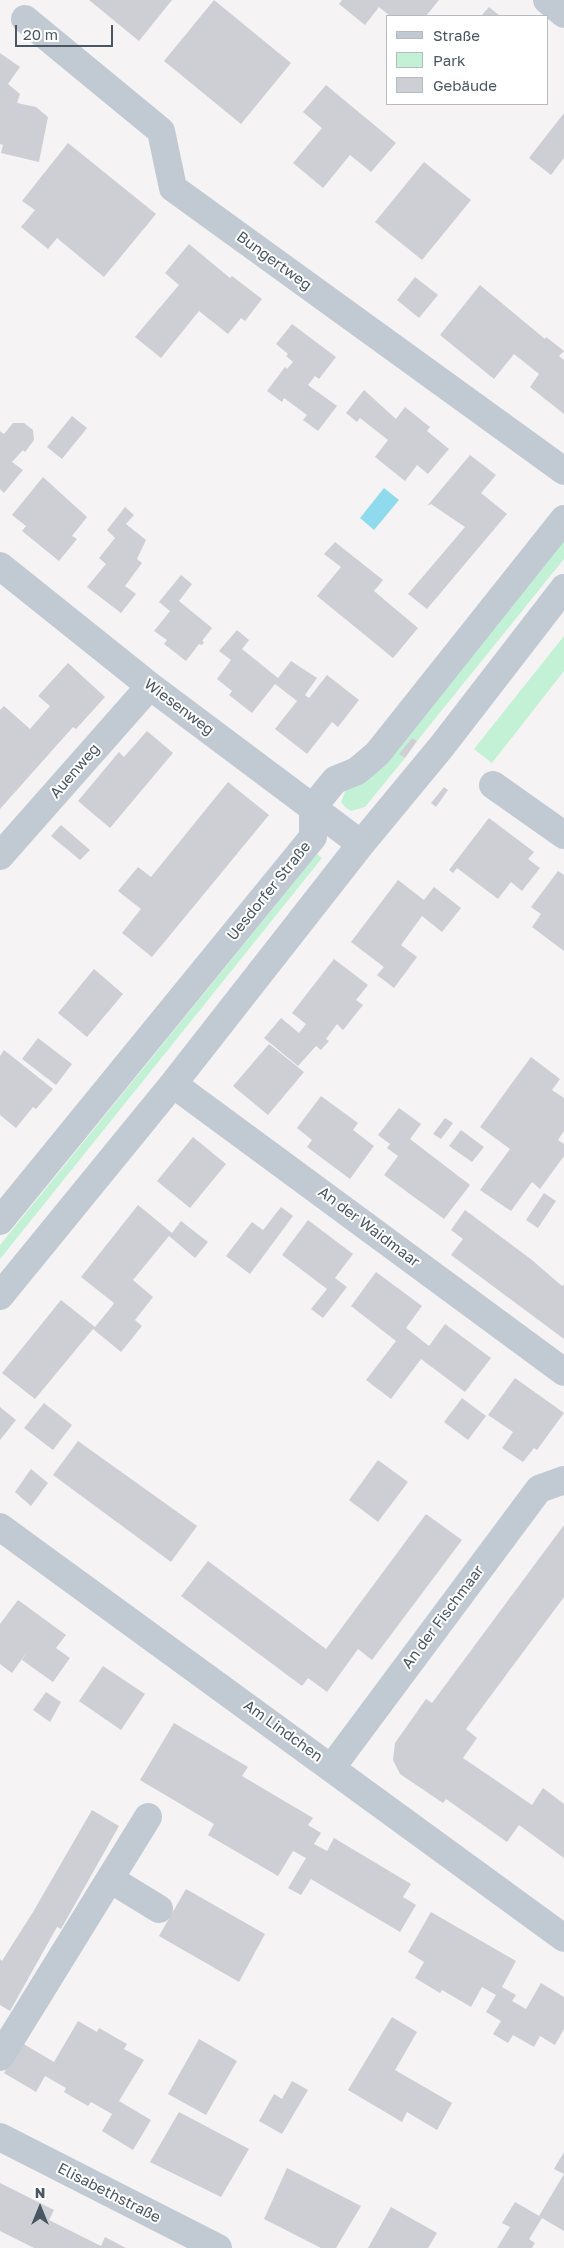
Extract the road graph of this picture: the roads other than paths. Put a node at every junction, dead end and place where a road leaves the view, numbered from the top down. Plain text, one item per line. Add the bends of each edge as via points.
1 (547, 0) edge
2 (564, 14) edge
3 (25, 19) dead end
4 (564, 471) edge
5 (564, 519) edge
6 (0, 566) edge
7 (564, 588) edge
8 (150, 686) junction
9 (494, 786) dead end
10 (314, 807) junction
11 (564, 835) edge
12 (360, 844) junction
13 (0, 856) edge
14 (173, 1084) junction
15 (0, 1220) edge
16 (0, 1296) edge
17 (564, 1372) edge
18 (564, 1480) edge
19 (0, 1526) edge
20 (332, 1767) junction
21 (148, 1817) dead end
22 (110, 1878) junction
23 (159, 1909) dead end
24 (564, 1938) edge
25 (0, 2057) edge
26 (0, 2137) edge
27 (218, 2248) edge

1 - 2 street
3 - 4 street, Bungertweg via 161,131 173,188
5 - 10 street via 377,754 358,771 335,780
6 - 8 street, Wiesenweg
7 - 12 street via 442,746
8 - 10 street, Wiesenweg
8 - 13 street, Auenweg
9 - 11 street
10 - 12 street, Wiesenweg
10 - 15 street, Uesdorfer Straße via 314,837
12 - 14 street
14 - 16 street
14 - 17 street, An der Waidmaar
18 - 20 street, An der Fischmaar via 539,1489
19 - 20 street, Am Lindchen
20 - 24 street, Am Lindchen
21 - 22 street
22 - 23 street
22 - 25 street
26 - 27 street, Elisabethstraße

